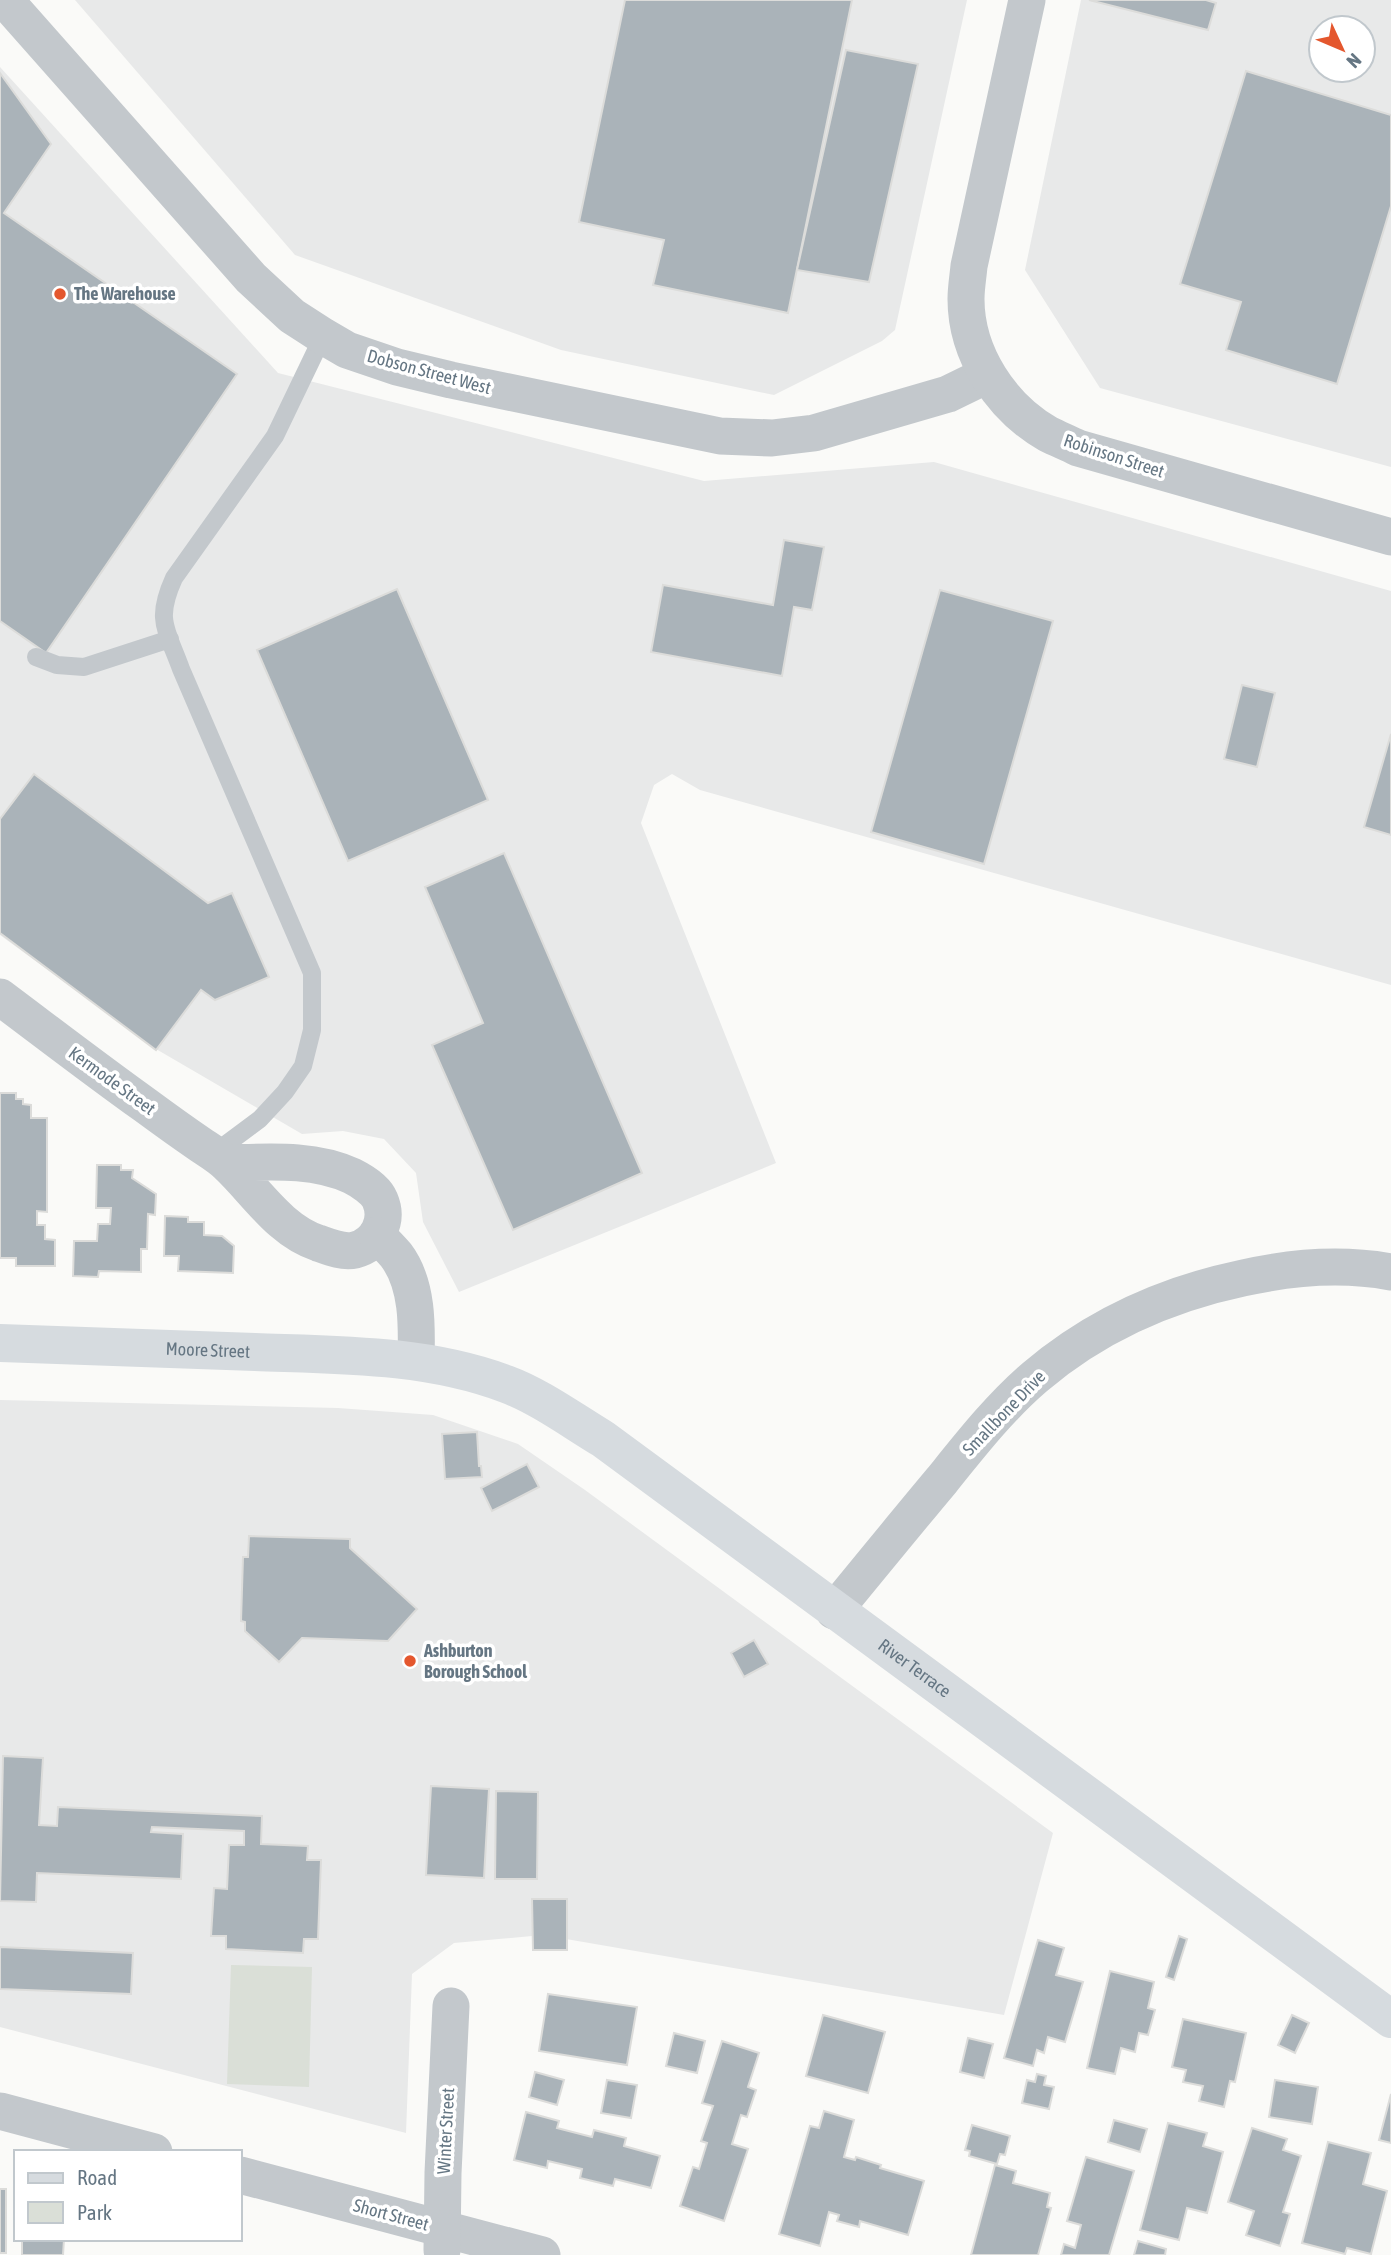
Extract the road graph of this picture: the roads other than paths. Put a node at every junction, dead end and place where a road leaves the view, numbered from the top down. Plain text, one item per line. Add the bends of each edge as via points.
1 (5, 0) edge
2 (1027, 0) edge
3 (323, 336) junction
4 (987, 375) junction
5 (1391, 537) edge
6 (170, 639) junction
7 (36, 657) dead end
8 (0, 997) edge
9 (219, 1158) junction
10 (377, 1235) junction
11 (1391, 1272) edge
12 (0, 1343) edge
13 (416, 1361) junction
14 (834, 1611) junction
15 (451, 2006) dead end
16 (1391, 2020) edge
17 (0, 2111) edge
18 (146, 2150) edge
19 (242, 2176) edge
20 (442, 2242) edge
21 (542, 2255) edge

1 - 3 street, Dobson Street West via 251,278 292,316
2 - 4 street, Robinson Street via 968,278 970,329
3 - 4 street, Dobson Street West via 397,367 720,436 772,438 814,433 948,394
3 - 6 lane via 275,436 174,578 163,610
4 - 5 street, Robinson Street via 1023,416 1078,448
6 - 7 lane via 85,667 57,666
6 - 9 lane via 312,973 312,1030 303,1066 285,1092
8 - 9 street, Kermode Street
9 - 10 street, Kermode Street via 289,1227 312,1241 353,1250
9 - 10 street via 303,1163 352,1176 379,1198 383,1223
10 - 13 street via 397,1257 410,1285 417,1320
11 - 14 street, Smallbone Drive via 1328,1267 1274,1271 1223,1282 1173,1296 1078,1344 1034,1378 988,1424
12 - 13 main road, Moore Street
13 - 14 main road, River Terrace via 508,1384 558,1411 603,1439
14 - 16 main road, River Terrace
15 - 20 street, Winter Street
17 - 18 street
19 - 20 street, Short Street
20 - 21 street, Short Street

